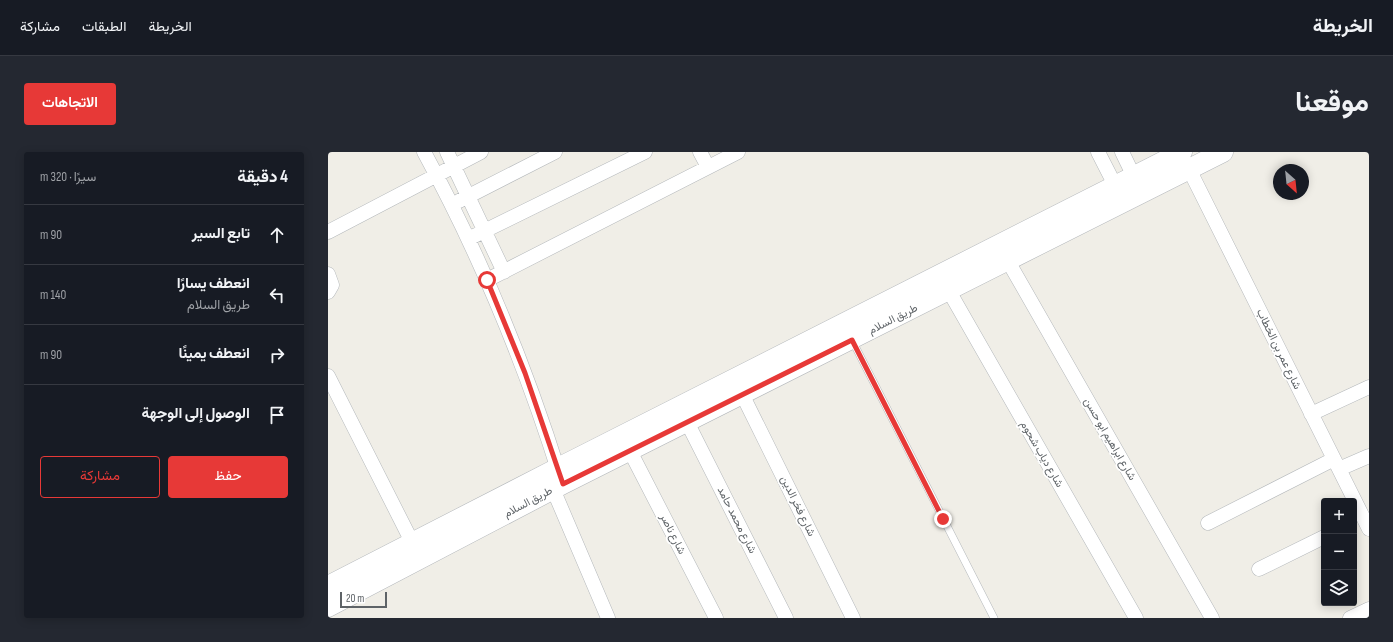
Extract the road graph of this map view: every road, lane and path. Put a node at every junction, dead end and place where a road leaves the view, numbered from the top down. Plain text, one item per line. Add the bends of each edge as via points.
1 (424, 152) edge
2 (447, 152) edge
3 (481, 152) edge
4 (555, 152) edge
5 (645, 152) edge
6 (700, 152) edge
7 (738, 152) edge
8 (1098, 152) edge
9 (1122, 152) edge
10 (1223, 152) edge
11 (1186, 160) edge
12 (454, 166) junction
13 (708, 167) junction
14 (436, 175) junction
15 (1137, 185) junction
16 (1119, 194) junction
17 (468, 196) junction
18 (452, 205) junction
19 (484, 231) junction
20 (328, 232) edge
21 (468, 239) junction
22 (1008, 260) junction
23 (504, 272) junction
24 (328, 274) edge
25 (487, 280) junction
26 (949, 290) junction
27 (328, 292) edge
28 (852, 340) junction
29 (328, 376) edge
30 (1369, 387) edge
31 (742, 394) junction
32 (1312, 414) junction
33 (687, 422) junction
34 (630, 451) junction
35 (1369, 456) edge
36 (1336, 464) junction
37 (558, 480) junction
38 (1208, 523) dead end
39 (1365, 525) edge
40 (1321, 539) edge
41 (412, 542) junction
42 (1259, 570) dead end
43 (328, 586) edge
44 (328, 607) edge
45 (1369, 609) edge
46 (608, 618) edge
47 (716, 618) edge
48 (786, 618) edge
49 (853, 618) edge
50 (994, 618) edge
51 (1136, 618) edge
52 (1212, 618) edge
53 (1350, 618) edge

1 - 14 street
2 - 12 street
3 - 12 street
4 - 17 street
5 - 19 street
6 - 13 street
7 - 13 street
8 - 16 street
9 - 15 street
10 - 11 main road, طريق السلام
11 - 15 main road, طريق السلام
11 - 32 street, شارع عمر بن الخطاب
12 - 14 street
12 - 17 street
13 - 23 street
14 - 18 street
14 - 20 street
15 - 16 main road, طريق السلام
16 - 22 main road, طريق السلام
16 - 37 main road, طريق السلام
17 - 18 street
17 - 19 street
18 - 21 street
19 - 21 street
19 - 23 street
21 - 25 street
22 - 26 main road, طريق السلام
22 - 52 street, شارع ابراهيم ابو حسن
23 - 25 street
24 - 27 street via 332,285
25 - 37 street via 525,373
26 - 28 main road, طريق السلام
26 - 51 street, شارع دياب شحوم
28 - 31 main road, طريق السلام
28 - 50 lane
29 - 41 street
30 - 32 street
31 - 33 main road, طريق السلام
31 - 49 street, شارع فخر الدين
32 - 36 street, شارع عمر بن الخطاب
33 - 34 main road, طريق السلام
33 - 48 street, شارع محمد حامد
34 - 37 main road, طريق السلام
34 - 47 street, شارع ناصر
35 - 36 street
36 - 38 street
36 - 39 street, شارع عمر بن الخطاب
37 - 41 main road, طريق السلام
37 - 44 main road, طريق السلام
37 - 46 street
40 - 42 street
41 - 43 main road, طريق السلام
45 - 53 street

